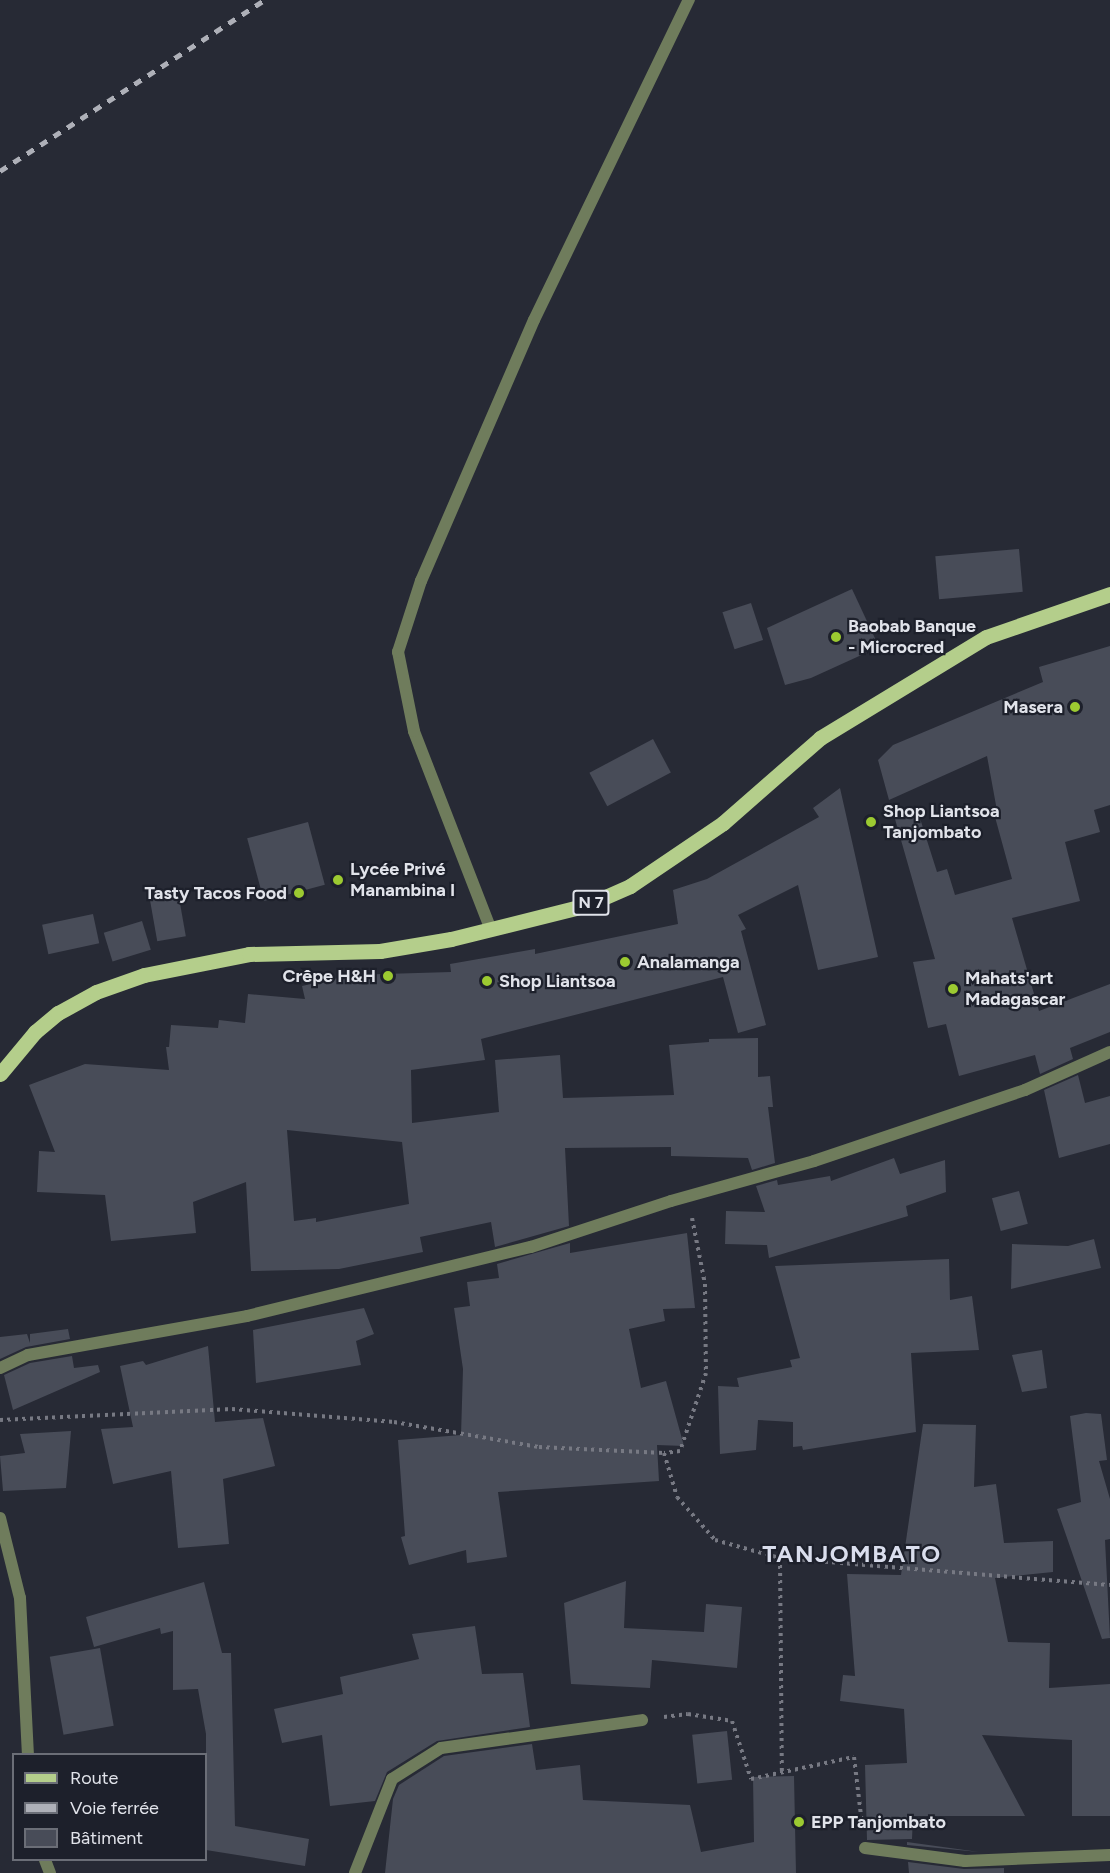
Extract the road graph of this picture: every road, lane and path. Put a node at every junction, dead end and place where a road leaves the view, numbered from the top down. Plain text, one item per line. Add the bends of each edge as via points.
1 (689, 0) edge
2 (1110, 594) edge
3 (491, 930) junction
4 (1110, 1052) edge
5 (0, 1074) edge
6 (688, 1197) junction
7 (0, 1368) edge
8 (0, 1420) edge
9 (664, 1453) junction
10 (0, 1518) edge
11 (780, 1558) junction
12 (1110, 1585) edge
13 (642, 1720) joint
14 (28, 1753) edge
15 (782, 1773) junction
16 (865, 1848) joint
17 (1110, 1855) edge
18 (355, 1873) edge

1 - 3 street via 534,321 422,581 398,652 414,731
2 - 3 main road, N 7 via 986,637 820,738 723,823 630,886 586,905
3 - 5 main road, N 7 via 380,951 249,954 144,975 96,992 58,1013 35,1032
4 - 6 street via 1025,1090 814,1161
6 - 7 street via 520,1250 247,1316 28,1355
6 - 9 path via 705,1284 706,1373 680,1451
8 - 9 path via 232,1409 394,1422 539,1447
9 - 11 path via 677,1497 715,1540
10 - 14 street via 20,1598
11 - 12 path
11 - 15 path
13 - 15 path via 688,1714 732,1721 751,1779
13 - 18 street via 441,1748 392,1779
15 - 16 path via 854,1757
16 - 17 street via 965,1861

